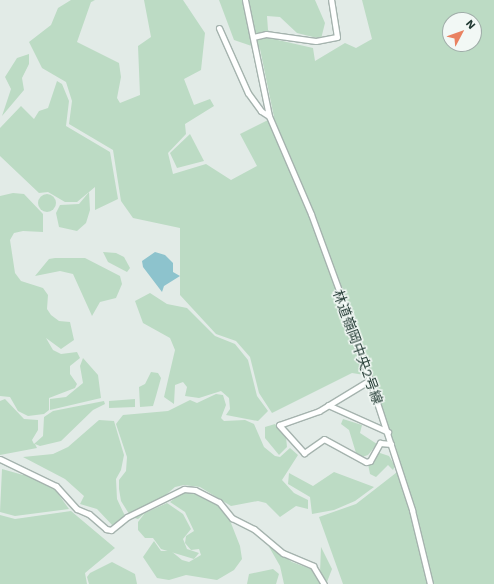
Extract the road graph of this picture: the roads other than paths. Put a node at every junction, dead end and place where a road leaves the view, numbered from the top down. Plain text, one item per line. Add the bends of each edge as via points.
1 (245, 0) edge
2 (331, 0) edge
3 (219, 28) dead end
4 (253, 37) junction
5 (269, 116) junction
6 (370, 380) junction
7 (328, 405) junction
8 (388, 432) junction
9 (391, 444) junction
10 (0, 459) edge
11 (324, 584) edge
12 (430, 584) edge

1 - 4 street
2 - 4 street via 337,37 316,41 266,34
3 - 5 street via 248,93 261,111
4 - 5 street
5 - 6 street, 林道嶺岡中央2号線 via 310,214
6 - 7 street
6 - 8 street, 林道嶺岡中央2号線
7 - 8 street
7 - 9 street via 279,425 304,453 324,439 366,462 370,461 380,443
8 - 9 street, 林道嶺岡中央2号線
9 - 12 street, 林道嶺岡中央2号線
10 - 11 street via 56,486 77,509 89,514 106,530 111,530 127,517 184,489 195,490 218,502 232,518 254,529 283,553 313,566

